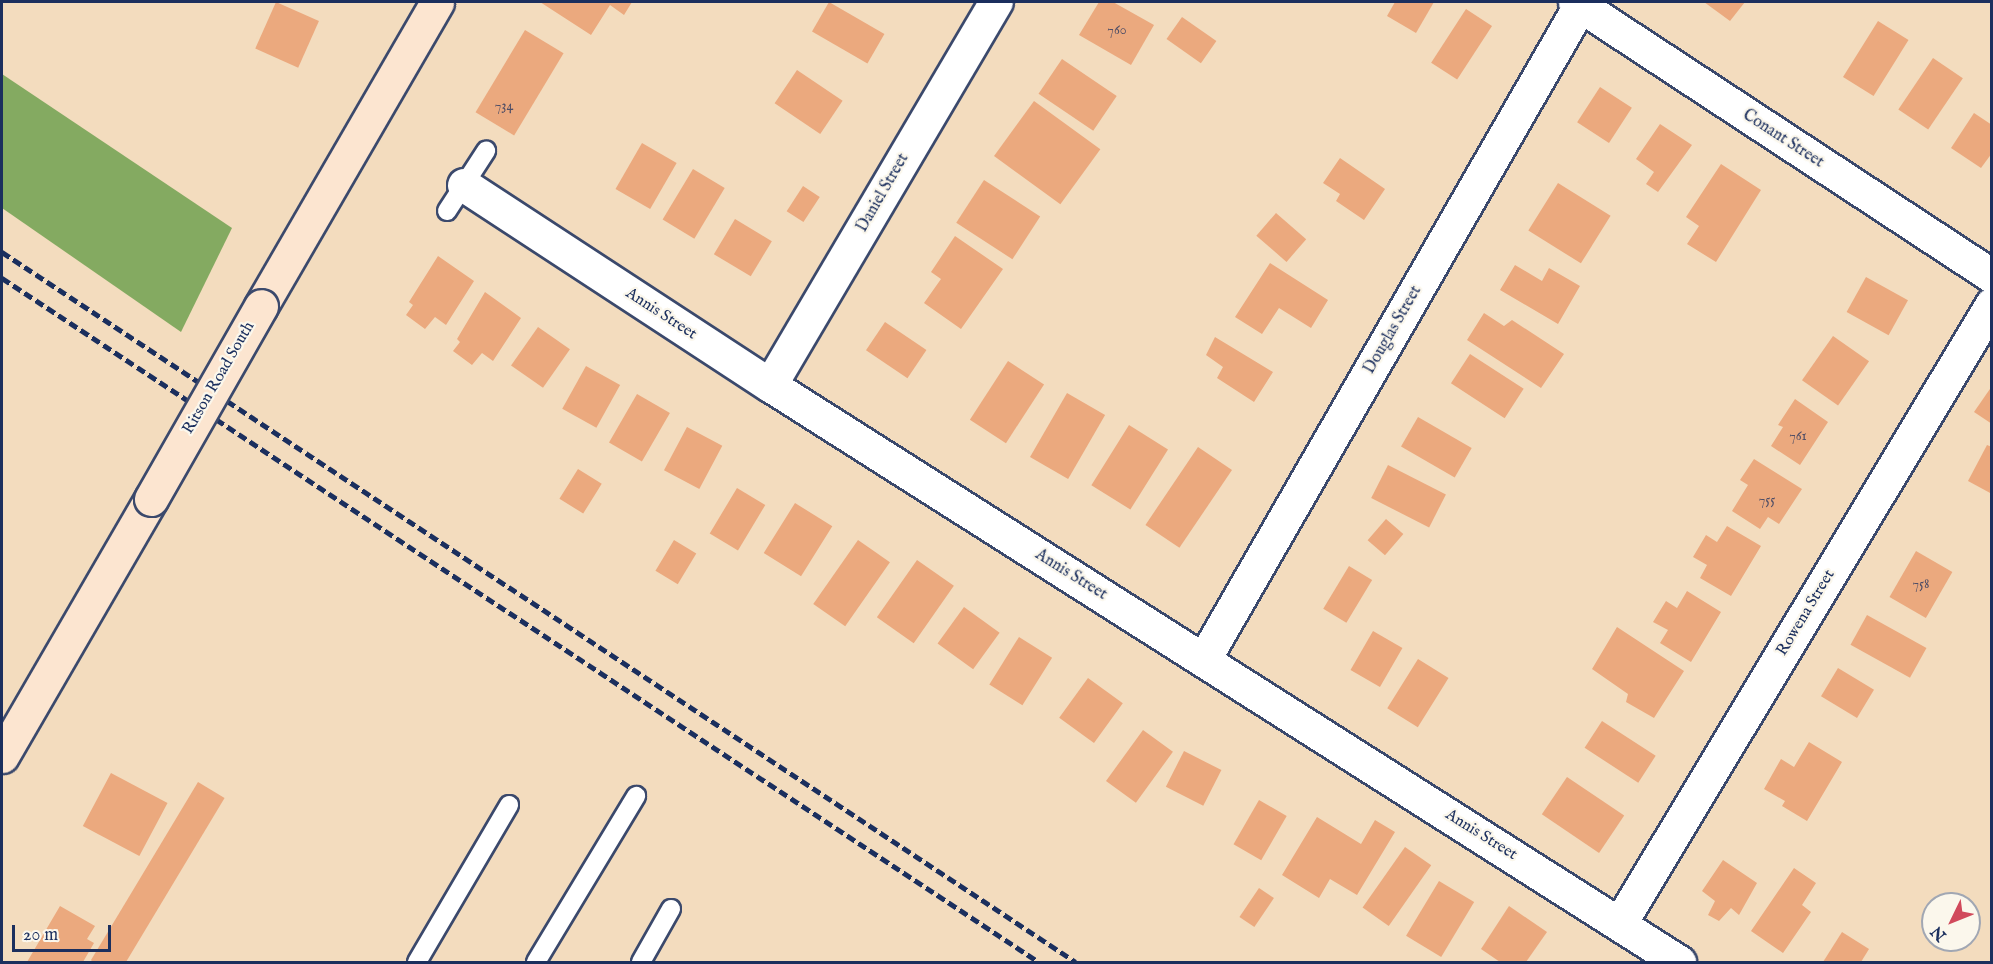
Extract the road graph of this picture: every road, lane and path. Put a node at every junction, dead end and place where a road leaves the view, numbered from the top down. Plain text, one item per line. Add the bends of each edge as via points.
1 (437, 2) edge
2 (996, 2) edge
3 (1579, 3) edge
4 (486, 151) dead end
5 (456, 198) joint
6 (1992, 276) edge
7 (1992, 304) edge
8 (770, 386) junction
9 (1204, 659) junction
10 (2, 756) edge
11 (636, 796) dead end
12 (508, 806) dead end
13 (671, 909) dead end
14 (1620, 923) junction
15 (417, 963) edge
16 (536, 963) edge
17 (641, 963) edge
18 (1679, 963) edge

1 - 10 main road, Ritson Road South, bridge
2 - 8 street, Daniel Street
3 - 6 street, Conant Street
3 - 9 street, Douglas Street
4 - 5 lane
5 - 8 street, Annis Street
7 - 14 street, Rowena Street
8 - 9 street, Annis Street
9 - 14 street, Annis Street
11 - 16 lane
12 - 15 lane
13 - 17 lane
14 - 18 street, Annis Street

